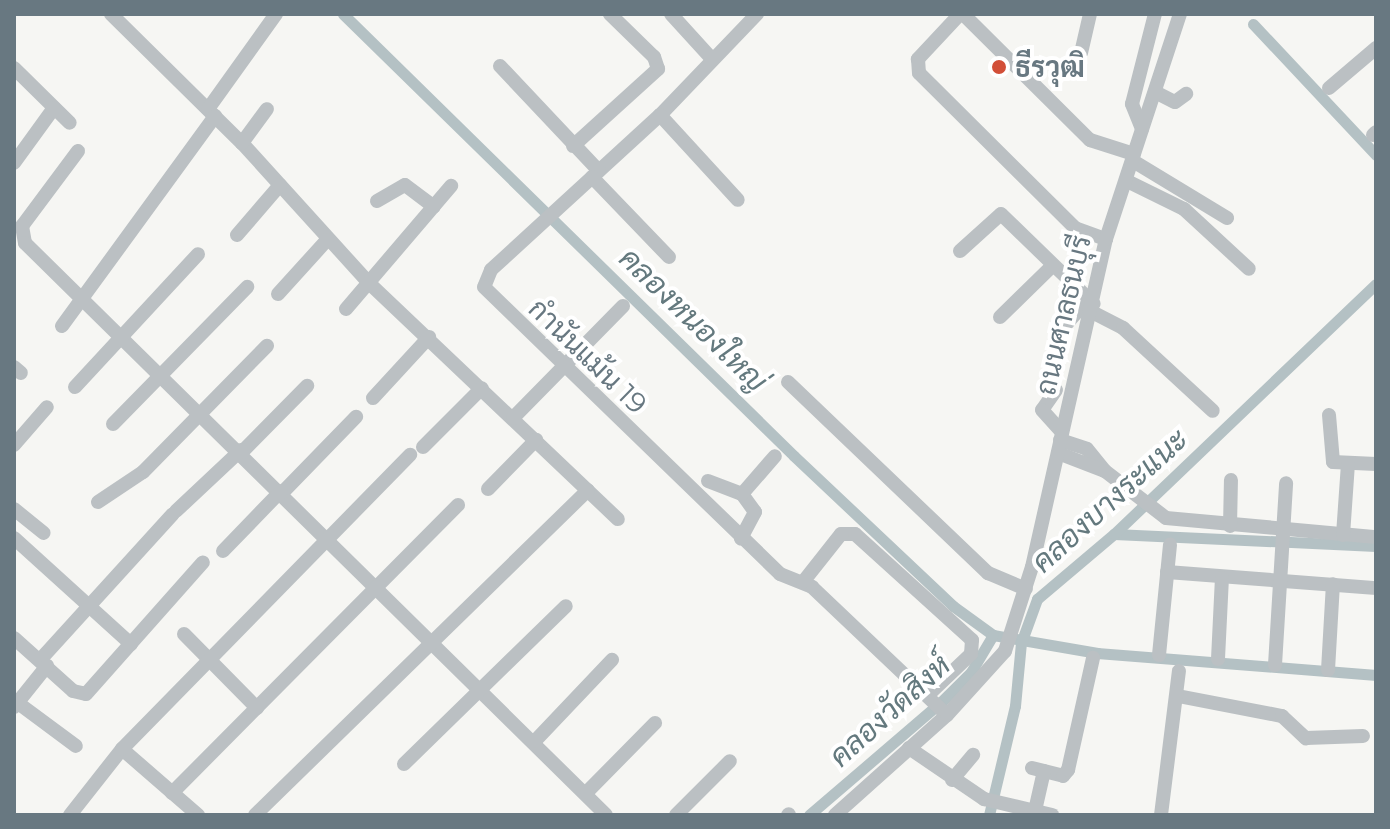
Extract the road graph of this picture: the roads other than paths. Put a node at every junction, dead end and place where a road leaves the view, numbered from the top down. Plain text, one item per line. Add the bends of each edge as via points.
1 (276, 14) edge
2 (610, 14) edge
3 (671, 14) edge
4 (962, 14) edge
5 (1090, 14) edge
6 (1155, 14) edge
7 (1180, 14) edge
8 (755, 15) edge
9 (119, 17) edge
10 (1376, 48) edge
11 (1081, 53) dead end
12 (712, 59) junction
13 (500, 66) dead end
14 (14, 68) edge
15 (1329, 88) dead end
16 (1155, 92) junction
17 (1186, 94) dead end
18 (54, 108) junction
19 (267, 109) dead end
20 (212, 113) junction
21 (660, 115) junction
22 (70, 123) dead end
23 (1142, 129) junction
24 (242, 143) junction
25 (573, 146) junction
26 (78, 151) dead end
27 (1134, 157) junction
28 (14, 163) edge
29 (596, 174) junction
30 (1127, 181) junction
31 (280, 185) junction
32 (451, 186) dead end
33 (738, 200) dead end
34 (377, 201) dead end
35 (434, 207) junction
36 (1227, 218) dead end
37 (237, 235) dead end
38 (1106, 239) junction
39 (327, 240) junction
40 (960, 251) dead end
41 (198, 254) dead end
42 (669, 257) dead end
43 (1052, 266) junction
44 (1249, 269) dead end
45 (369, 283) junction
46 (247, 287) dead end
47 (278, 294) dead end
48 (82, 297) junction
49 (1091, 305) junction
50 (623, 306) dead end
51 (346, 309) dead end
52 (1000, 317) dead end
53 (62, 326) dead end
54 (1063, 328) dead end
55 (429, 337) junction
56 (120, 339) junction
57 (267, 346) dead end
58 (564, 369) junction
59 (160, 372) junction
60 (788, 382) dead end
61 (307, 386) dead end
62 (75, 387) dead end
63 (482, 388) junction
64 (1056, 390) dead end
65 (373, 398) dead end
66 (47, 407) dead end
67 (1213, 411) dead end
68 (202, 412) junction
69 (1329, 415) dead end
70 (356, 417) dead end
71 (513, 418) junction
72 (113, 424) dead end
73 (536, 440) junction
74 (1060, 442) junction
75 (14, 445) edge
76 (242, 451) junction
77 (775, 456) dead end
78 (1348, 464) junction
79 (1376, 464) edge
80 (1231, 480) dead end
81 (708, 481) dead end
82 (1286, 483) dead end
83 (488, 489) dead end
84 (588, 490) junction
85 (282, 491) junction
86 (742, 494) junction
87 (98, 502) dead end
88 (458, 505) dead end
89 (14, 509) edge
90 (618, 519) dead end
91 (1230, 526) junction
92 (44, 533) dead end
93 (1343, 535) junction
94 (328, 537) junction
95 (1376, 537) edge
96 (14, 538) edge
97 (741, 538) junction
98 (1285, 542) junction
99 (1170, 545) dead end
100 (223, 551) dead end
101 (816, 553) dead end
102 (203, 562) dead end
103 (1167, 572) junction
104 (1222, 578) junction
105 (799, 581) junction
106 (1283, 581) junction
107 (1333, 584) junction
108 (379, 588) junction
109 (1376, 588) edge
110 (1026, 589) junction
111 (566, 606) dead end
112 (88, 607) junction
113 (184, 634) dead end
114 (14, 638) edge
115 (431, 639) junction
116 (131, 644) junction
117 (1159, 655) dead end
118 (1093, 658) dead end
119 (210, 659) junction
120 (1218, 659) dead end
121 (612, 660) dead end
122 (43, 663) junction
123 (1275, 665) dead end
124 (1328, 670) dead end
125 (1179, 671) dead end
126 (482, 689) junction
127 (1178, 696) junction
128 (937, 704) junction
129 (16, 705) edge
130 (257, 708) junction
131 (655, 723) dead end
132 (1363, 736) dead end
133 (535, 741) junction
134 (76, 746) dead end
135 (909, 748) junction
136 (122, 749) junction
137 (973, 755) dead end
138 (730, 761) dead end
139 (404, 764) dead end
140 (952, 780) junction
141 (587, 792) junction
142 (172, 793) junction
143 (1034, 813) edge
144 (70, 815) edge
145 (198, 815) edge
146 (255, 815) edge
147 (606, 815) edge
148 (676, 815) edge
149 (835, 815) edge
150 (1052, 815) edge
151 (1161, 815) edge

1 - 20 street
2 - 25 street via 658,67
3 - 12 street
4 - 27 street via 1090,140
4 - 38 street via 918,59 919,73 1075,228
5 - 11 street
6 - 23 street via 1132,104
7 - 16 street, ถนนศาลธนบุรี
8 - 12 street, กำนันแม้น 19
9 - 20 street
10 - 15 street
12 - 21 street, กำนันแม้น 19
13 - 25 street
14 - 18 street
16 - 17 street via 1175,102
16 - 23 street, ถนนศาลธนบุรี
18 - 22 street
18 - 28 street
19 - 24 street
20 - 24 street
20 - 48 street
21 - 29 street, กำนันแม้น 19
21 - 33 street
23 - 27 street, ถนนศาลธนบุรี
24 - 31 street
25 - 29 street
26 - 48 street via 20,236
27 - 30 street, ถนนศาลธนบุรี
27 - 36 street
29 - 42 street
29 - 58 street, กำนันแม้น 19 via 491,270 484,287
30 - 38 street, ถนนศาลธนบุรี
30 - 44 street via 1184,209
31 - 37 street
31 - 39 street
32 - 35 street
34 - 35 street via 405,185
35 - 45 street
38 - 49 street, ถนนศาลธนบุรี
39 - 45 street
39 - 47 street
40 - 43 street via 1001,214
41 - 56 street
43 - 49 street
43 - 52 street
45 - 51 street
45 - 55 street
46 - 59 street
48 - 53 street
48 - 56 street
49 - 54 street
49 - 67 street
49 - 74 street, ถนนศาลธนบุรี
50 - 58 street
55 - 63 street
55 - 65 street
56 - 59 street
56 - 62 street
57 - 68 street
58 - 71 street
58 - 97 street, กำนันแม้น 19
59 - 68 street
59 - 72 street
60 - 110 street via 988,573
61 - 76 street
63 - 71 street
63 - 94 street
64 - 74 street via 1042,410
66 - 75 street
68 - 76 street
68 - 87 street via 143,472
69 - 78 street via 1328,456
70 - 85 street
71 - 73 street
73 - 83 street
73 - 84 street
74 - 91 street via 1087,449 1151,509 1179,520
74 - 110 street, ถนนศาลธนบุรี
76 - 85 street
76 - 112 street via 174,512
77 - 86 street
78 - 79 street
78 - 93 street
80 - 91 street
81 - 86 street
82 - 98 street
84 - 90 street
84 - 115 street
85 - 94 street
85 - 100 street
86 - 97 street via 756,515
88 - 108 street
89 - 92 street
91 - 98 street
93 - 95 street
93 - 98 street
94 - 108 street
94 - 119 street
96 - 112 street
97 - 105 street, กำนันแม้น 19
98 - 106 street
99 - 103 street
101 - 105 street
102 - 116 street
103 - 104 street
103 - 117 street
104 - 106 street
104 - 120 street
105 - 128 street, กำนันแม้น 19
105 - 128 street via 841,534 855,534 972,640 971,654
106 - 107 street
106 - 123 street
107 - 109 street
107 - 124 street
108 - 115 street
108 - 130 street
110 - 128 street, ถนนศาลธนบุรี via 1005,651
111 - 126 street
112 - 116 street
112 - 122 street
113 - 119 street
114 - 122 street
115 - 126 street
115 - 146 street
116 - 122 street via 86,694 73,691
118 - 143 street via 1068,770 1063,776 1038,770
119 - 130 street
119 - 136 street
121 - 133 street
122 - 129 street
125 - 127 street
126 - 133 street
126 - 139 street
127 - 132 street via 1282,716 1306,738
127 - 151 street
128 - 135 street
129 - 134 street
130 - 142 street
131 - 141 street
133 - 141 street
135 - 140 street
135 - 149 street
136 - 142 street
136 - 144 street
137 - 140 street
138 - 148 street
140 - 143 street via 984,799
141 - 147 street
142 - 145 street
143 - 150 street

